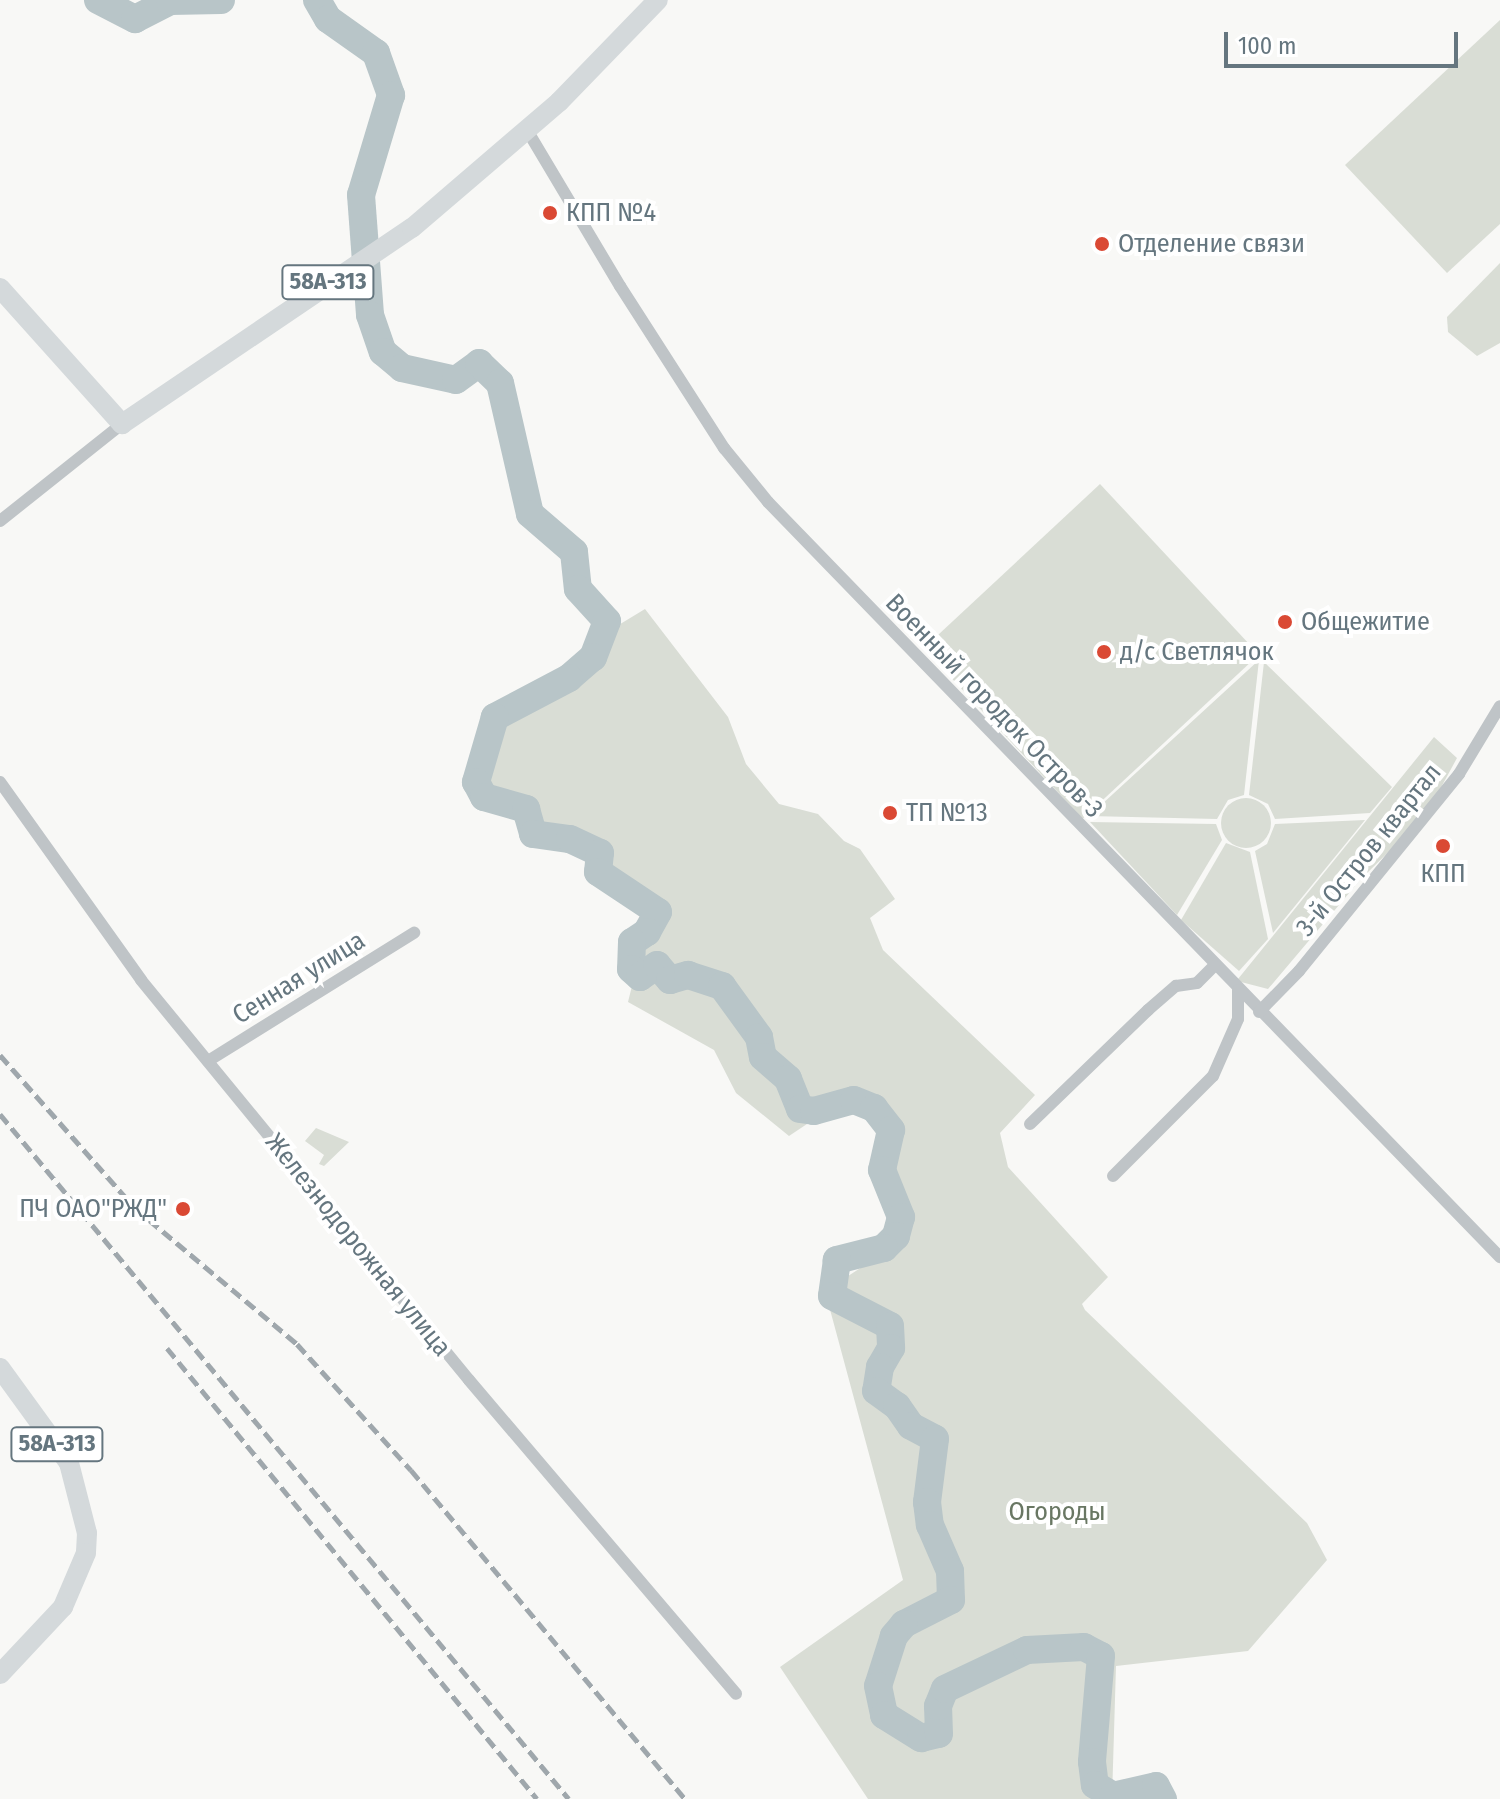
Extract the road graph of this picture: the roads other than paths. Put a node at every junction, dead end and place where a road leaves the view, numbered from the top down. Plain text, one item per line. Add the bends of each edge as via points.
1 (658, 0) edge
2 (527, 130) junction
3 (0, 288) edge
4 (122, 424) junction
5 (0, 521) edge
6 (1500, 706) edge
7 (0, 782) edge
8 (414, 933) dead end
9 (1214, 966) junction
10 (1238, 990) junction
11 (1259, 1012) junction
12 (208, 1061) junction
13 (1030, 1124) dead end
14 (1113, 1176) dead end
15 (1500, 1257) edge
16 (0, 1368) edge
17 (0, 1674) edge
18 (736, 1694) dead end

1 - 2 main road, 58А-313
2 - 4 main road, 58А-313 via 412,228
2 - 9 street, Военный городок Остров-3 via 724,448 768,502
3 - 4 main road
4 - 5 street
6 - 11 street, 3-й Остров квартал via 1459,774 1299,971
7 - 12 street, Железнодорожная улица via 141,980
8 - 12 street, Сенная улица
9 - 10 street, Военный городок Остров-3
9 - 13 street via 1197,983 1176,986 1166,994
10 - 11 street, Военный городок Остров-3
10 - 14 street via 1238,1019 1213,1076
11 - 15 street, Военный городок Остров-3
12 - 18 street, Железнодорожная улица
16 - 17 main road, 58А-313 via 69,1463 87,1533 86,1553 63,1607

